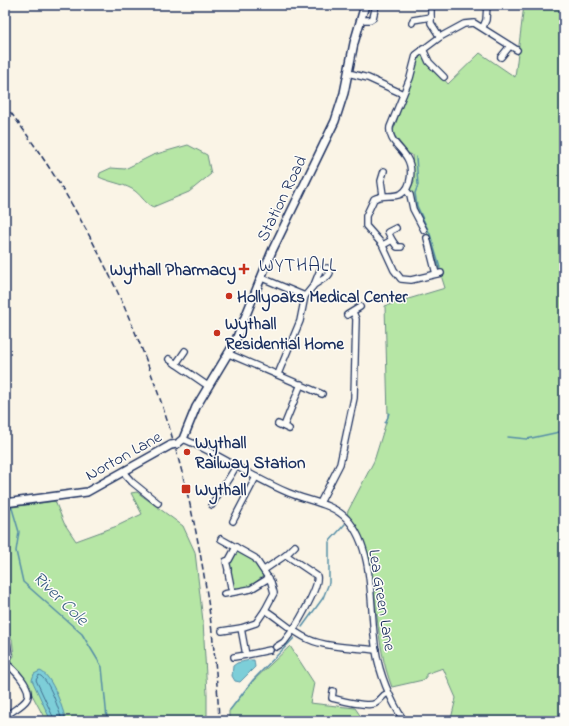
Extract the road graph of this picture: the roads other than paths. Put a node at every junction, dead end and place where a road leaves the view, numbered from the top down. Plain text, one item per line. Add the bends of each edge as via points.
1 (365, 5) edge
2 (376, 5) edge
3 (431, 5) edge
4 (487, 5) edge
5 (430, 17) junction
6 (361, 20) junction
7 (412, 23) dead end
8 (483, 27) junction
9 (440, 37) junction
10 (510, 46) junction
11 (423, 49) junction
12 (517, 50) dead end
13 (501, 58) dead end
14 (348, 73) junction
15 (444, 77) dead end
16 (403, 94) junction
17 (384, 171) dead end
18 (406, 190) junction
19 (383, 195) junction
20 (396, 228) dead end
21 (424, 230) dead end
22 (427, 238) dead end
23 (392, 240) junction
24 (382, 245) junction
25 (401, 247) dead end
26 (262, 278) junction
27 (314, 286) dead end
28 (304, 296) junction
29 (360, 307) dead end
30 (353, 312) junction
31 (347, 316) dead end
32 (185, 351) dead end
33 (229, 354) junction
34 (169, 359) dead end
35 (176, 364) junction
36 (278, 374) junction
37 (301, 384) junction
38 (208, 386) junction
39 (322, 394) dead end
40 (284, 427) dead end
41 (183, 439) junction
42 (236, 466) junction
43 (123, 472) junction
44 (256, 477) junction
45 (5, 503) edge
46 (158, 503) dead end
47 (320, 504) junction
48 (212, 505) dead end
49 (233, 521) dead end
50 (221, 539) dead end
51 (295, 546) dead end
52 (236, 547) junction
53 (286, 555) junction
54 (264, 570) junction
55 (269, 578) junction
56 (232, 592) junction
57 (224, 594) dead end
58 (264, 610) junction
59 (241, 628) junction
60 (293, 630) junction
61 (222, 631) dead end
62 (7, 643) dead end
63 (376, 650) junction
64 (246, 655) junction
65 (234, 657) dead end
66 (5, 662) edge
67 (332, 691) dead end
68 (388, 693) junction
69 (5, 717) edge
70 (404, 721) edge

1 - 6 street, Station Road
2 - 6 street via 373,18
3 - 5 street
4 - 8 street
5 - 7 street via 413,20
5 - 9 street
6 - 14 street, Station Road
8 - 9 street via 468,23
8 - 10 street
9 - 11 street
10 - 12 street
10 - 13 street
11 - 15 street via 429,62
11 - 16 street via 416,55
14 - 16 street via 368,78
14 - 26 street, Station Road via 335,120
16 - 18 street via 389,132 408,159 409,182
17 - 19 street via 381,181
18 - 19 street via 396,195
18 - 21 street
19 - 24 street via 371,203 365,222
20 - 23 street via 388,232
22 - 24 street via 438,273 411,280 401,279
23 - 24 street
23 - 25 street via 397,247
26 - 28 street
26 - 33 street, Station Road
27 - 28 street
28 - 36 street via 300,321
29 - 30 street
30 - 31 street
30 - 47 street via 356,319 354,398 340,464
32 - 35 street
33 - 36 street
33 - 38 street, Station Road
34 - 35 street
35 - 38 street
36 - 37 street
37 - 39 street
37 - 40 street
38 - 41 street, Station Road
41 - 42 street, Lea Green Lane
41 - 43 street, Norton Lane
42 - 44 street, Lea Green Lane
42 - 48 street
43 - 45 street, Norton Lane via 95,489 81,494
43 - 46 street
44 - 47 street, Lea Green Lane via 289,494
44 - 49 street
47 - 63 street, Lea Green Lane via 343,515 357,536 366,567
50 - 52 street
51 - 53 street
52 - 54 street via 252,555
52 - 56 street via 226,561
53 - 54 street
53 - 60 street via 318,578
54 - 55 street
55 - 56 street via 251,589
55 - 58 street via 274,593
56 - 57 street
58 - 59 street via 256,623
58 - 60 street
59 - 61 street
59 - 64 street
60 - 63 street via 310,640
60 - 64 street via 284,642 273,649
62 - 66 street via 9,655
63 - 68 street, Lea Green Lane
64 - 65 street
66 - 69 street via 28,693 27,699
67 - 68 street via 332,698 343,702 372,705
68 - 70 street, Lea Green Lane

